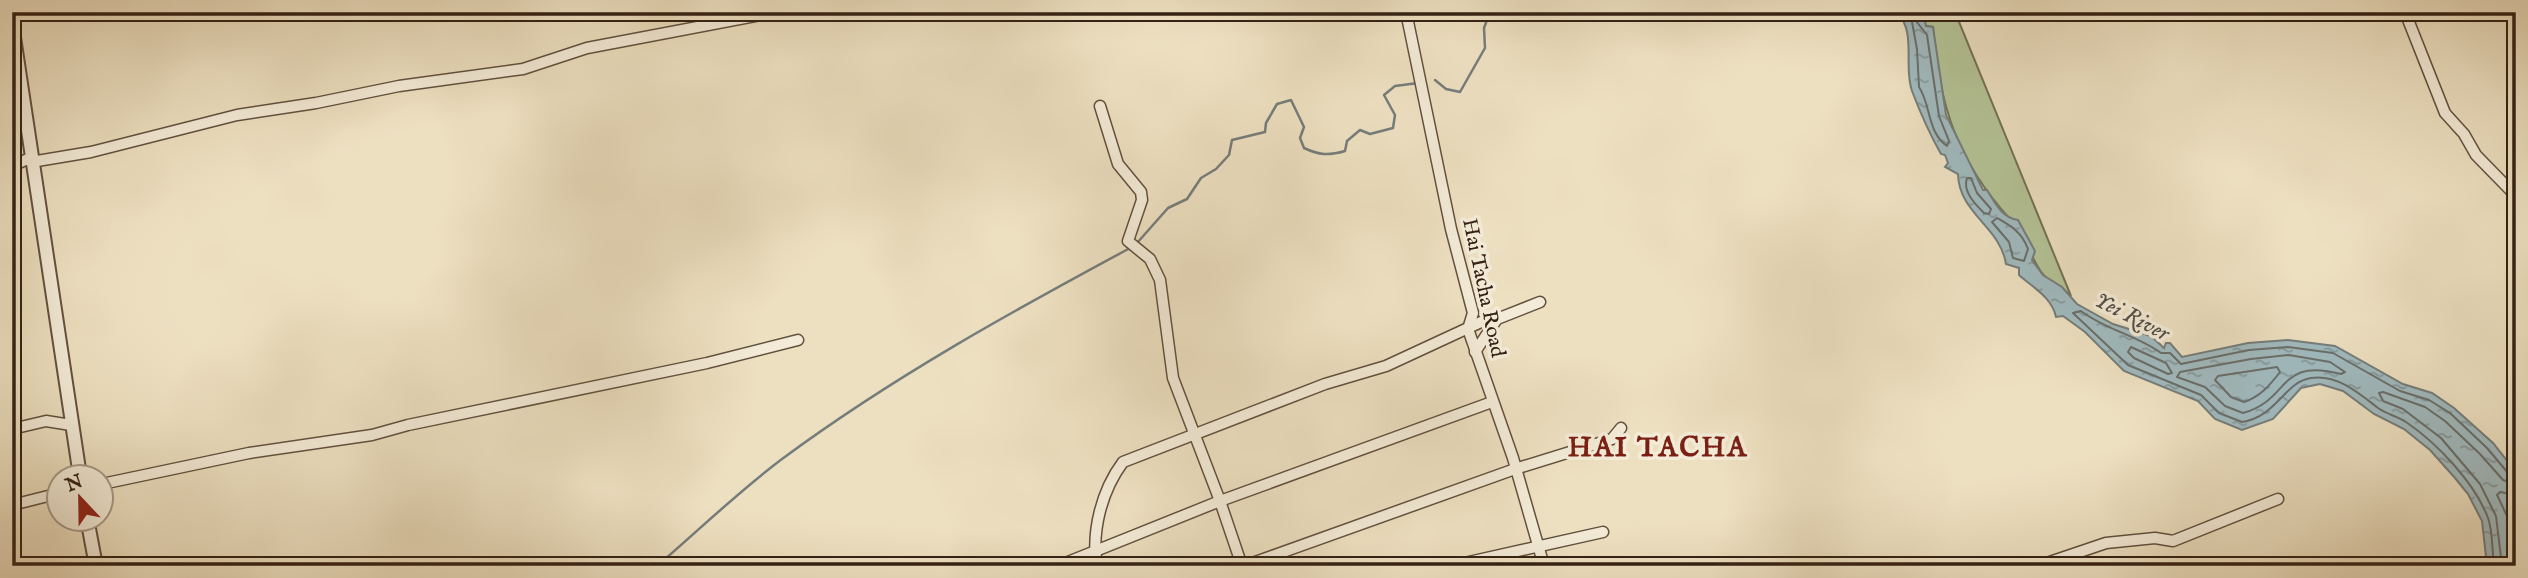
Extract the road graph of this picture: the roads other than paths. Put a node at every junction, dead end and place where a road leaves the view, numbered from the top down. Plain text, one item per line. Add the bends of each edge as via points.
1 (776, 12) edge
2 (1406, 12) edge
3 (2405, 12) edge
4 (12, 24) edge
5 (1100, 106) dead end
6 (31, 160) junction
7 (12, 166) edge
8 (2516, 196) edge
9 (1540, 302) dead end
10 (1497, 319) junction
11 (1468, 329) junction
12 (798, 340) dead end
13 (1475, 352) junction
14 (1492, 402) junction
15 (71, 425) junction
16 (1621, 428) dead end
17 (12, 429) edge
18 (1193, 436) junction
19 (77, 462) edge
20 (1515, 469) junction
21 (116, 481) edge
22 (46, 496) edge
23 (2278, 499) dead end
24 (1220, 501) junction
25 (12, 505) edge
26 (1603, 531) dead end
27 (89, 532) edge
28 (1539, 547) junction
29 (1094, 551) junction
30 (96, 566) edge
31 (1058, 566) edge
32 (1097, 566) edge
33 (1243, 566) edge
34 (1451, 566) edge
35 (1544, 566) edge
36 (2038, 566) edge

1 - 6 street via 587,48 523,69 237,115 91,152
2 - 11 street, Hai Tacha Road via 1473,313
3 - 8 street via 2445,113 2485,166
4 - 6 street
5 - 18 street via 1118,164 1141,192 1128,241 1150,259 1160,280 1172,378
6 - 7 street
6 - 15 street
9 - 10 street
10 - 11 street
10 - 13 street
11 - 13 street, Hai Tacha Road
11 - 18 street via 1386,366 1325,384
12 - 21 street via 372,435 250,453
13 - 14 street, Hai Tacha Road
14 - 20 street, Hai Tacha Road
14 - 24 street
15 - 17 street via 46,421
15 - 19 street
16 - 20 street via 1612,439
18 - 24 street
18 - 29 street via 1123,462 1106,490
20 - 28 street, Hai Tacha Road
20 - 33 street
22 - 25 street
23 - 36 street via 2173,541 2155,538 2106,543
24 - 29 street
24 - 33 street
26 - 28 street
27 - 30 street
28 - 34 street
28 - 35 street, Hai Tacha Road
29 - 31 street
29 - 32 street

